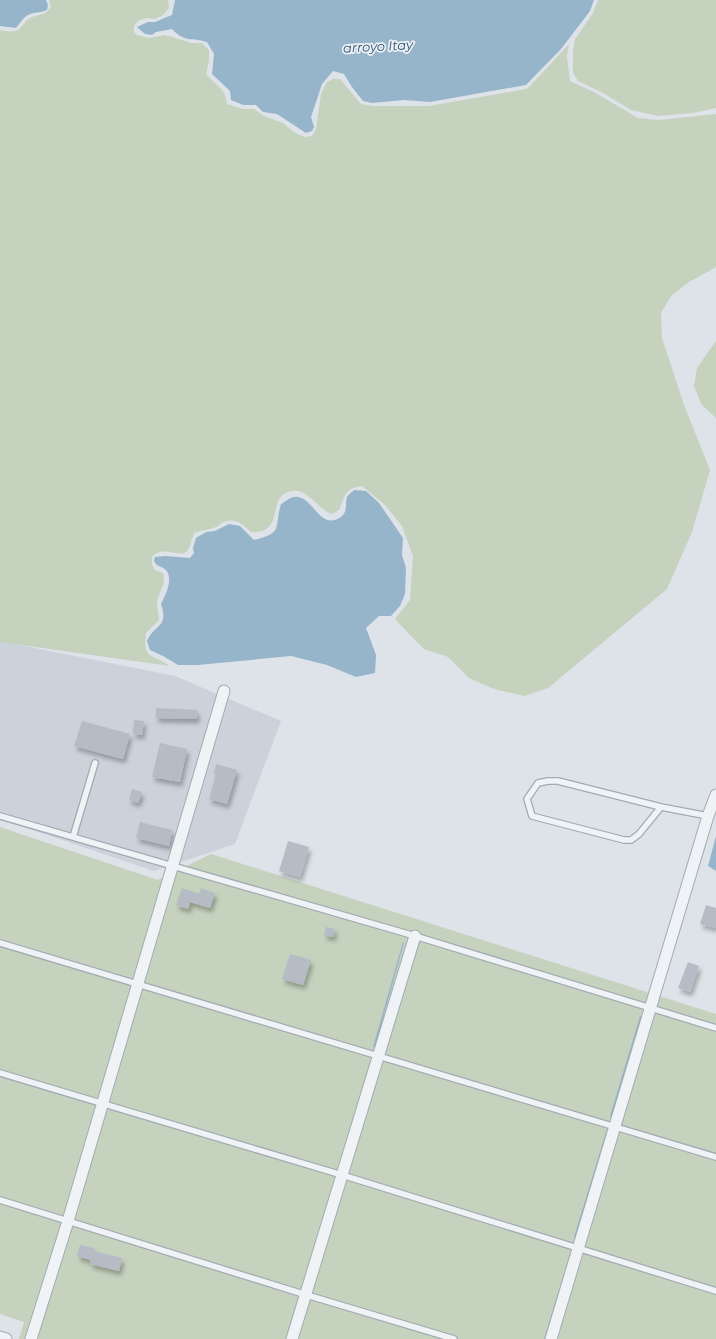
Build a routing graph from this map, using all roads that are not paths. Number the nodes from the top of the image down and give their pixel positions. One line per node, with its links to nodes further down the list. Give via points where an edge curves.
1 (224, 691): 8 (street)
2 (95, 763): 7 (lane)
3 (716, 795): 6 (street)
4 (661, 807): 4 (lane, via 548,781 538,783 527,799 532,816 624,840 631,840 639,834); 6 (lane)
5 (0, 816): 7 (lane)
6 (708, 816): 12 (street)
7 (73, 837): 8 (lane)
8 (172, 866): 9 (lane); 11 (street)
9 (416, 936): 12 (lane); 14 (street)
10 (0, 943): 11 (lane)
11 (138, 984): 14 (lane); 16 (street)
12 (651, 1008): 13 (lane); 17 (street)
13 (716, 1028)
14 (379, 1056): 17 (lane); 19 (street)
15 (0, 1073): 16 (lane)
16 (102, 1104): 19 (lane); 21 (street)
17 (615, 1127): 18 (lane); 22 (street)
18 (716, 1157)
19 (342, 1175): 22 (lane); 24 (street)
20 (0, 1200): 21 (lane)
21 (68, 1221): 24 (lane); 27 (street)
22 (578, 1248): 23 (lane); 30 (street)
23 (716, 1291)
24 (306, 1294): 28 (street); 29 (lane)
25 (0, 1337): 26 (street)
26 (6, 1339)
27 (32, 1339)
28 (292, 1339)
29 (454, 1339)
30 (551, 1339)

